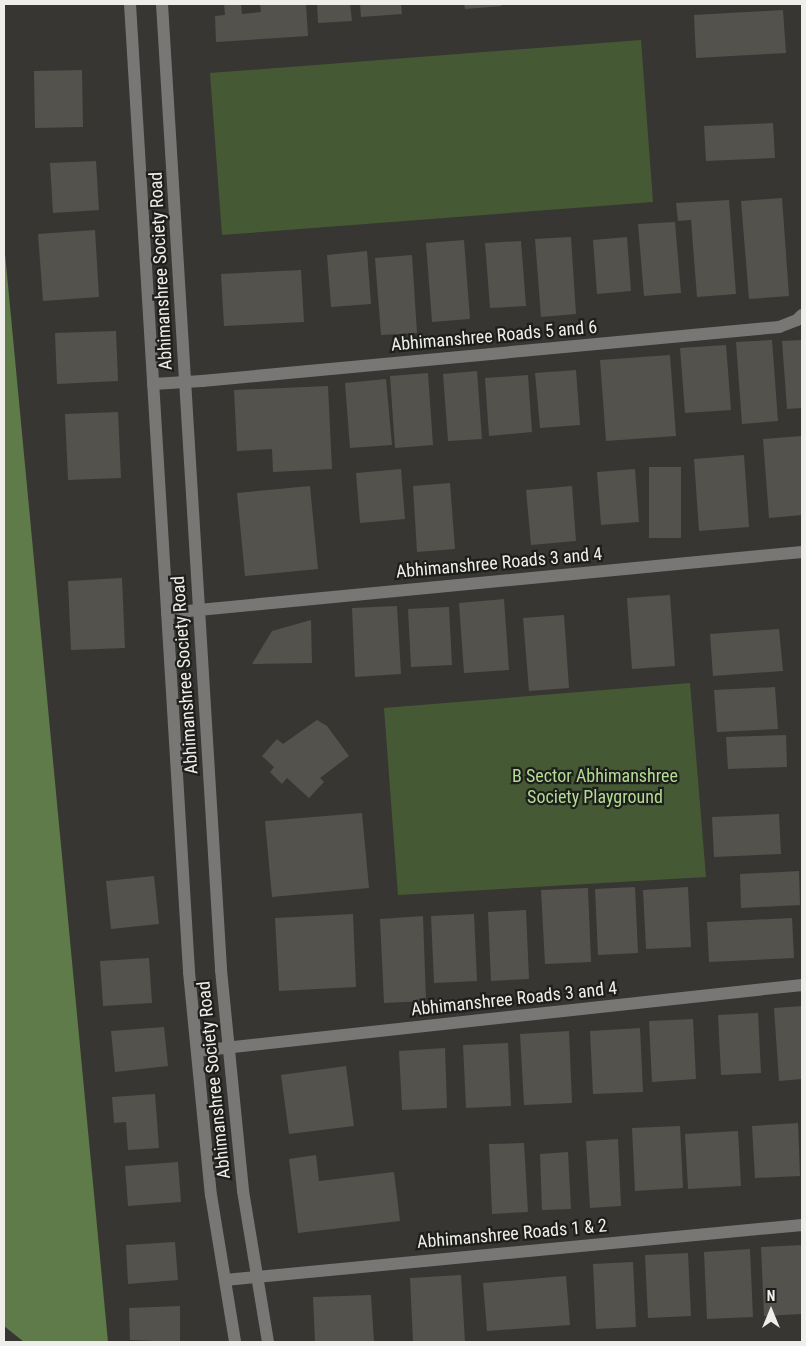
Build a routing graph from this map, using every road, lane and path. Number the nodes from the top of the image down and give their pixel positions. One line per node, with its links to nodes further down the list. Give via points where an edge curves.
1 (130, 4): 5 (street, Abhimanshree Society Road)
2 (162, 4): 4 (street, Abhimanshree Society Road)
3 (802, 315): 4 (street, Abhimanshree Roads 5 and 6, via 779,327)
4 (185, 382): 5 (street, Abhimanshree Roads 5 and 6); 7 (street, Abhimanshree Society Road)
5 (153, 384): 8 (street, Abhimanshree Society Road)
6 (802, 552): 7 (street, Abhimanshree Roads 3 and 4)
7 (199, 610): 8 (street, Abhimanshree Roads 3 and 4); 10 (street, Abhimanshree Society Road, via 221,970)
8 (167, 613): 11 (street, Abhimanshree Society Road, via 189,972)
9 (802, 985): 10 (street, Abhimanshree Roads 3 and 4)
10 (229, 1048): 11 (street, Abhimanshree Roads 3 and 4); 13 (street, Abhimanshree Society Road, via 243,1191)
11 (197, 1051): 14 (street, Abhimanshree Society Road, via 211,1195)
12 (802, 1225): 13 (street, Abhimanshree Roads 1 & 2)
13 (257, 1276): 14 (street, Abhimanshree Roads 1 & 2); 16 (street, Abhimanshree Society Road)
14 (225, 1280): 15 (street, Abhimanshree Society Road)
15 (235, 1342)
16 (268, 1342)

